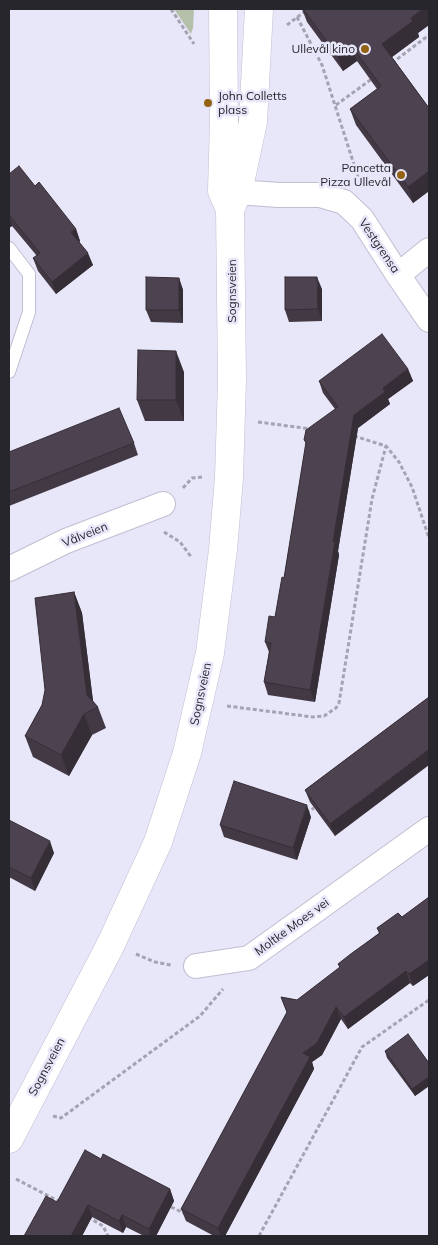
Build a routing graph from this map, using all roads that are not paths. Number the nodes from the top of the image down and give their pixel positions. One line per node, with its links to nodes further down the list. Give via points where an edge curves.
1 (223, 9): 3 (main road, Sognsveien, via 224,121)
2 (259, 9): 3 (main road, Sognsveien, via 254,122)
3 (230, 197): 6 (street, Vestgrensa, via 320,195 344,202 362,219); 13 (main road, Sognsveien, via 232,380 229,478 218,596 200,701 187,753 154,850 110,946)
4 (9, 248): 8 (lane, via 29,274 29,312)
5 (429, 250): 6 (street)
6 (398, 275): 7 (street, Vestgrensa)
7 (429, 320)
8 (9, 372)
9 (163, 504): 10 (street, Vålveien, via 66,541)
10 (9, 569)
11 (429, 828): 12 (street, Moltke Moes vei, via 249,958)
12 (196, 966)
13 (9, 1139)

